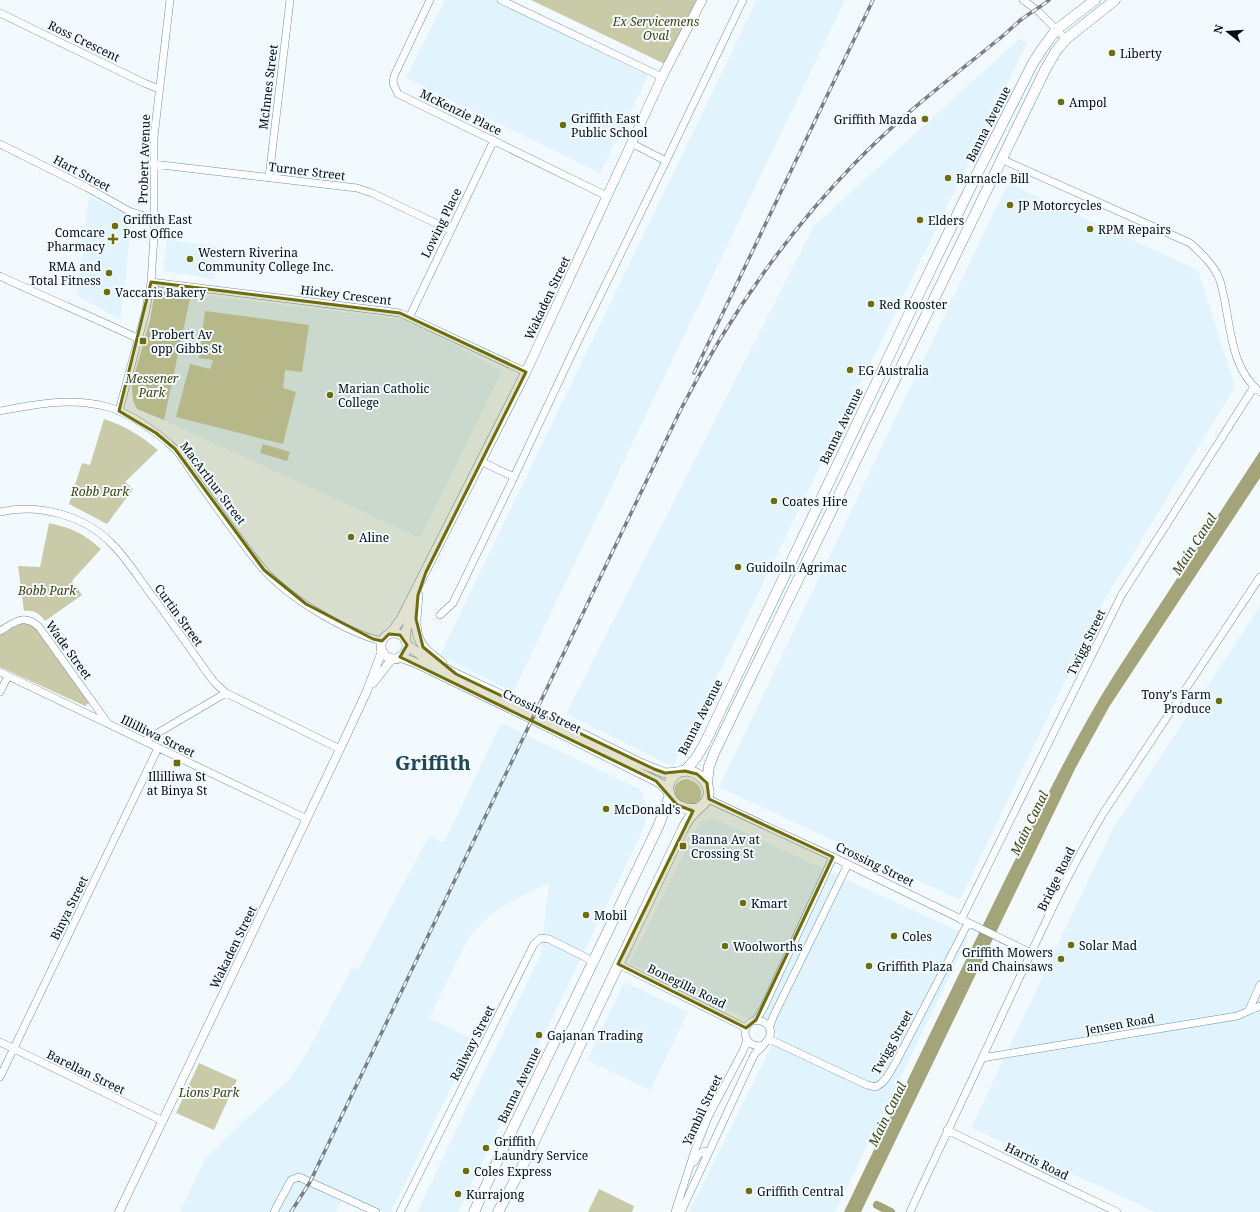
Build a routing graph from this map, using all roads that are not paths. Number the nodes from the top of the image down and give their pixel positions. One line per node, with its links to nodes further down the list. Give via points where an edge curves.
1 (170, 0): 14 (street, Probert Avenue)
2 (290, 0): 22 (street, McInnes Street)
3 (430, 0): 15 (street, McKenzie Place, via 394,76 394,88 398,94)
4 (501, 0): 13 (street)
5 (702, 0): 13 (main road, Wakaden Street)
6 (742, 0): 20 (street)
7 (1023, 0): 11 (street, via 1037,10)
8 (1095, 0): 11 (main road, Banna Avenue)
9 (1115, 0): 12 (main road)
10 (0, 13): 14 (street, Ross Crescent)
11 (1056, 30): 12 (street); 18 (main road, Banna Avenue, via 1033,63)
12 (1066, 39): 19 (main road, via 1051,58)
13 (662, 77): 17 (main road, Wakaden Street)
14 (159, 89): 21 (street, Probert Avenue)
15 (494, 140): 23 (street, McKenzie Place); 25 (street, Lowing Place)
16 (0, 144): 24 (street, Hart Street, via 86,186 129,211)
17 (632, 144): 20 (street); 23 (main road, Wakaden Street)
18 (988, 154): 19 (main road); 57 (main road, Banna Avenue, via 705,743 696,758)
19 (1000, 159): 31 (street, via 1190,243 1218,277 1236,357); 58 (main road, via 715,751 709,766)
20 (666, 161): 35 (street)
21 (153, 164): 22 (street, Turner Street); 24 (street, Probert Avenue)
22 (269, 177): 25 (street, Turner Street, via 357,188)
23 (608, 196): 30 (main road, Wakaden Street)
24 (154, 219): 27 (street, Probert Avenue)
25 (450, 230): 28 (street, Lowing Place)
26 (0, 276): 29 (street)
27 (151, 282): 28 (street, Hickey Crescent); 29 (street, Probert Avenue)
28 (410, 316): 30 (street, Hickey Crescent)
29 (139, 339): 33 (street, Probert Avenue)
30 (526, 372): 34 (main road, Wakaden Street)
31 (1257, 390): 65 (street, Twigg Street, via 1121,596)
32 (0, 411): 33 (street, MacArthur Street, via 74,402)
33 (119, 411): 43 (street, MacArthur Street, via 156,433 175,449 264,570 284,588 336,622)
34 (480, 461): 35 (street); 37 (main road, Wakaden Street)
35 (514, 477): 40 (street, via 453,603)
36 (0, 512): 52 (street, Curtin Street, via 25,509 60,514 79,521 110,542 126,560 208,674)
37 (426, 572): 39 (main road, Wakaden Street); 42 (main road, Wakaden Street, via 401,619)
38 (1260, 577): 66 (street, Bridge Road, via 1104,812 1074,865)
39 (418, 595): 44 (main road, Wakaden Street, via 409,619); 48 (main road, Crossing Street, via 418,637 423,647)
40 (440, 615)
41 (0, 631): 53 (street, Wade Street, via 23,619 33,621)
42 (389, 634): 43 (main road); 44 (main road, via 397,633 404,637)
43 (382, 641): 45 (main road)
44 (406, 643): 46 (main road, via 405,652); 48 (main road, Crossing Street, via 425,658)
45 (382, 651): 46 (main road, via 385,656); 50 (street, Wakaden Street)
46 (396, 658): 50 (street, Wakaden Street); 59 (main road, Crossing Street, via 414,662 656,781)
47 (0, 672): 49 (street, Illilliwa Street)
48 (456, 674): 57 (main road, Crossing Street, via 654,769 665,773)
49 (8, 676): 51 (street); 53 (street, Illilliwa Street)
50 (367, 691): 56 (street, Wakaden Street)
51 (0, 692)
52 (226, 693): 54 (street); 56 (street, Curtin Street)
53 (107, 723): 54 (street, Illilliwa Street)
54 (144, 741): 55 (street, Illilliwa Street)
55 (158, 748): 62 (street, Illilliwa Street); 78 (street, Binya Street)
56 (340, 749): 62 (street, Wakaden Street)
57 (682, 772): 58 (main road, via 697,774); 59 (main road, via 671,780)
58 (707, 782): 60 (main road)
59 (669, 794): 61 (main road, via 673,801 683,808); 67 (main road, Banna Avenue, via 658,827)
60 (708, 799): 61 (main road); 63 (street, Crossing Street)
61 (699, 808): 68 (main road, via 689,818 682,831)
62 (307, 819): 81 (street, Wakaden Street)
63 (833, 857): 64 (street, Crossing Street); 72 (street)
64 (848, 864): 65 (street, Crossing Street); 74 (street)
65 (964, 921): 66 (street, Crossing Street); 77 (street, Twigg Street, via 896,1062 881,1084 876,1087 867,1085)
66 (1031, 953): 79 (street, Bridge Road)
67 (593, 961): 88 (street, Railway Street, via 549,939 541,938 534,944); 89 (main road, Banna Avenue)
68 (618, 964): 73 (street, Bonegilla Road); 90 (main road)
69 (1260, 985): 71 (street)
70 (1260, 1006): 71 (street, Jensen Road)
71 (1249, 1010): 79 (street, Jensen Road, via 1237,1016)
72 (756, 1020): 73 (street); 74 (street, via 764,1022)
73 (746, 1028): 75 (street)
74 (769, 1028): 77 (street)
75 (747, 1040): 77 (street, via 756,1046); 84 (street, Yambil Street, via 709,1115)
76 (0, 1042): 78 (street, Barellan Street)
77 (766, 1042): 83 (street, Yambil Street, via 754,1055)
78 (13, 1049): 80 (street, Binya Street); 81 (street, Barellan Street)
79 (982, 1058): 82 (street, Bridge Road)
80 (0, 1077)
81 (163, 1121): 85 (street, Wakaden Street)
82 (947, 1130): 93 (street, Bridge Road); 94 (street, Harris Road)
83 (708, 1153): 84 (street, Yambil Street, via 699,1154); 92 (street, Yambil Street)
84 (681, 1192): 91 (street, Yambil Street)
85 (119, 1212)
86 (274, 1212): 87 (street, via 290,1180 299,1176)
87 (376, 1212)
88 (400, 1212)
89 (474, 1212)
90 (498, 1212)
91 (675, 1212)
92 (681, 1212)
93 (910, 1212)
94 (1117, 1212)

